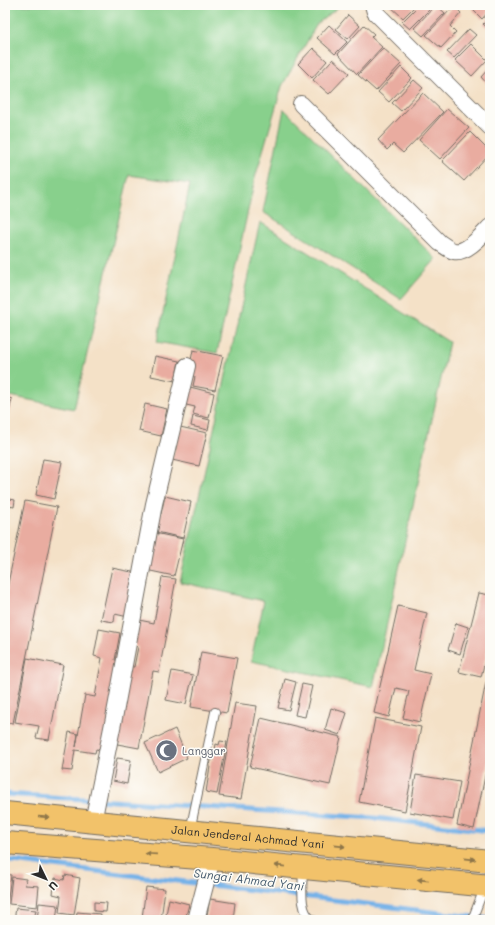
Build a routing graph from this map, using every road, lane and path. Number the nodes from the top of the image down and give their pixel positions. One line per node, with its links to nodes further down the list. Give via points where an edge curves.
1 (373, 5): 3 (street, via 376,12)
2 (301, 104): 4 (street, via 440,242 454,251 462,250)
3 (490, 127)
4 (490, 227)
5 (187, 366): 8 (street, via 154,504)
6 (215, 712): 9 (lane)
7 (5, 813): 8 (highway, Jalan Jenderal Achmad Yani, one-way to 8)
8 (93, 822): 9 (highway, Jalan Jenderal Achmad Yani)
9 (190, 831): 12 (highway, Jalan Jenderal Achmad Yani, one-way to 12)
10 (5, 843): 11 (highway, one-way to 10)
11 (212, 859): 13 (highway, one-way to 11); 15 (street)
12 (490, 861)
13 (303, 868): 14 (highway, one-way to 13); 16 (lane, via 303,909)
14 (487, 886): 17 (lane)
15 (196, 920)
16 (313, 920)
17 (472, 920)

